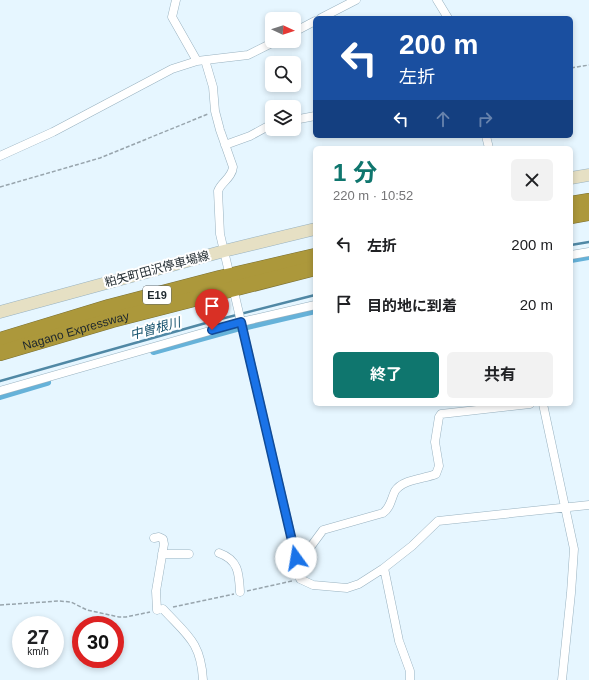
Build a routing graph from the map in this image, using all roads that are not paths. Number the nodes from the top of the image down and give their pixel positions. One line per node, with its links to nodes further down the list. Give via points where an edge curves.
1 (176, 0): 9 (street, via 172,17)
2 (356, 0): 4 (street)
3 (437, 0): 5 (street)
4 (325, 16)
5 (447, 16)
6 (313, 22): 7 (street)
7 (301, 28)
8 (265, 47): 9 (street, via 248,56)
9 (201, 61): 13 (street, via 213,87 215,111); 14 (street, via 172,69 53,132)
10 (313, 116): 11 (street)
11 (301, 119)
12 (265, 128): 13 (street)
13 (225, 145): 22 (street, via 233,167 230,176 218,191 220,234)
14 (0, 156)
15 (589, 175): 16 (main road)
16 (573, 178)
17 (589, 201): 18 (highway)
18 (573, 204)
19 (589, 213): 20 (highway)
20 (573, 216)
21 (313, 229): 22 (main road, 粕矢町田沢停車場線)
22 (224, 251): 26 (street); 30 (main road, 粕矢町田沢停車場線)
23 (589, 252): 24 (street)
24 (573, 255)
25 (313, 256): 32 (highway, Nagano Expressway / E19, via 109,307)
26 (228, 268)
27 (313, 269): 33 (highway, Nagano Expressway / E19, via 119,318)
28 (235, 296): 31 (street)
29 (313, 305): 31 (street)
30 (0, 312)
31 (241, 322): 34 (street); 43 (street)
32 (0, 340)
33 (0, 353)
34 (0, 391)
35 (512, 406): 43 (street, via 441,414 435,442 439,466 436,474 403,484 383,513 323,530 309,549 305,560)
36 (543, 406): 38 (street)
37 (589, 505): 38 (street)
38 (566, 507): 44 (street, via 438,521); 48 (street, via 574,549)
39 (154, 538): 41 (street, via 162,539)
40 (218, 553): 45 (street, via 232,559 239,577)
41 (162, 554): 42 (street); 46 (street, via 156,591 160,610 187,633 197,648)
42 (189, 554)
43 (298, 566): 44 (street, via 300,579 307,583 347,588 359,584)
44 (384, 568): 47 (street, via 399,641 410,671)
45 (240, 592)
46 (203, 680)
47 (410, 680)
48 (562, 680)

